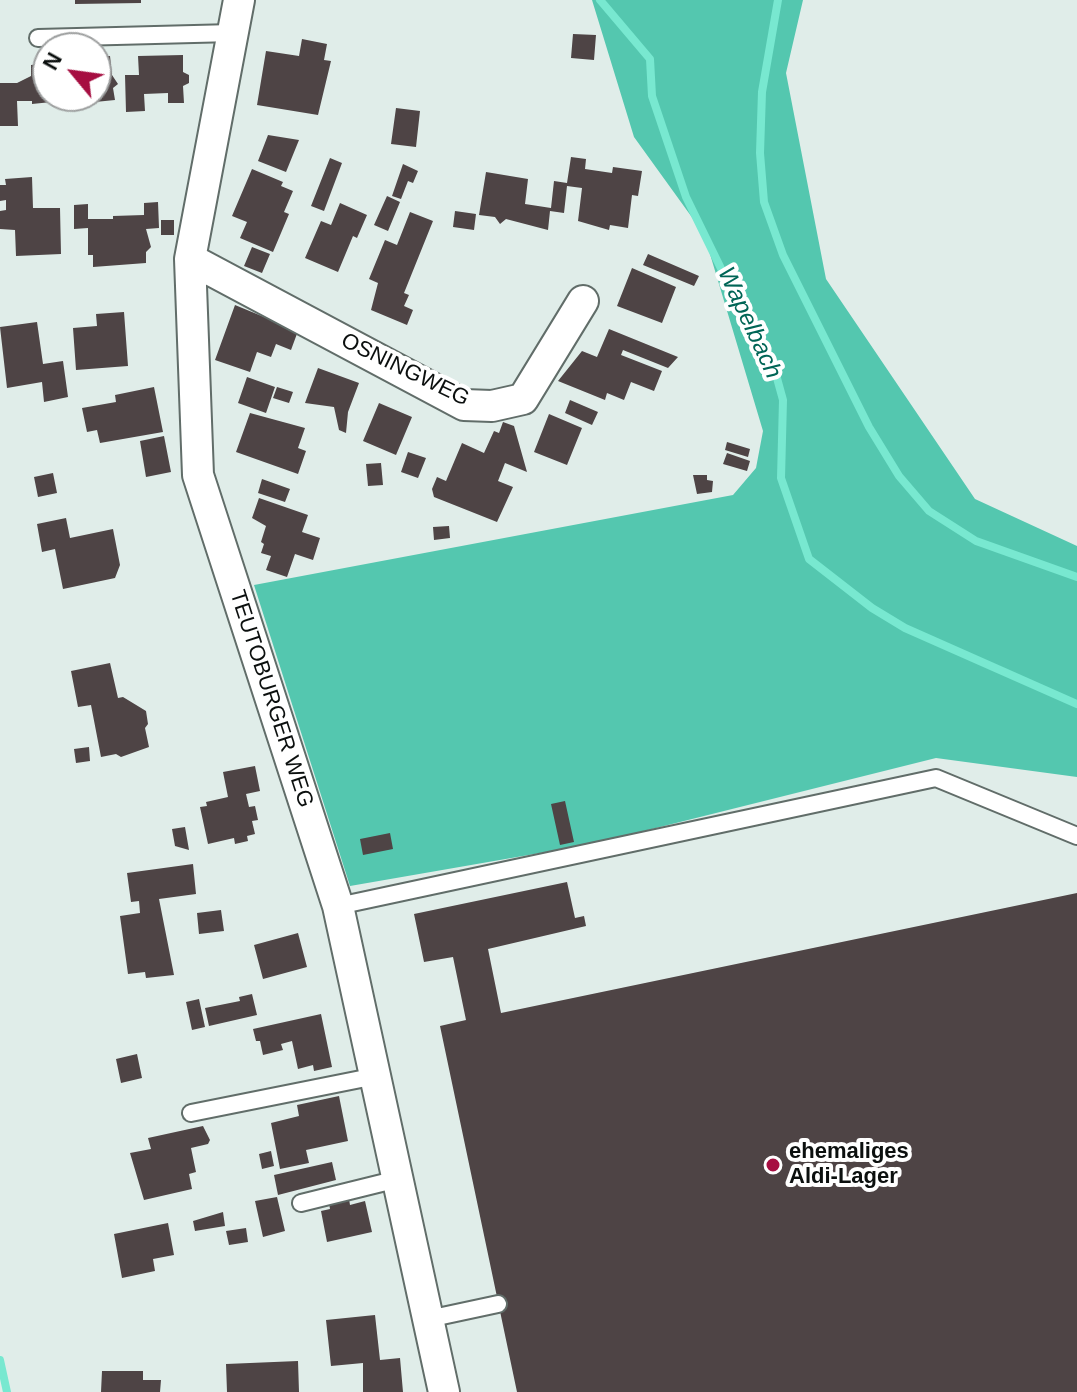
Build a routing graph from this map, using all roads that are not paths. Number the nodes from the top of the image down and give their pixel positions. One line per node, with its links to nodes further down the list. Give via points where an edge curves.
1 (239, 0): 2 (street, TEUTOBURGER WEG)
2 (233, 33): 3 (lane); 4 (street, TEUTOBURGER WEG)
3 (112, 36)
4 (190, 259): 5 (street, OSNINGWEG, via 464,405 523,399); 7 (street, TEUTOBURGER WEG, via 198,475)
5 (583, 301)
6 (1077, 836): 7 (lane, via 936,778)
7 (338, 906): 8 (street, TEUTOBURGER WEG)
8 (376, 1076): 9 (lane); 10 (street, TEUTOBURGER WEG)
9 (191, 1113)
10 (398, 1179): 11 (lane); 13 (street, TEUTOBURGER WEG)
11 (301, 1203)
12 (498, 1304): 13 (lane)
13 (428, 1319): 14 (street, TEUTOBURGER WEG)
14 (444, 1392)

